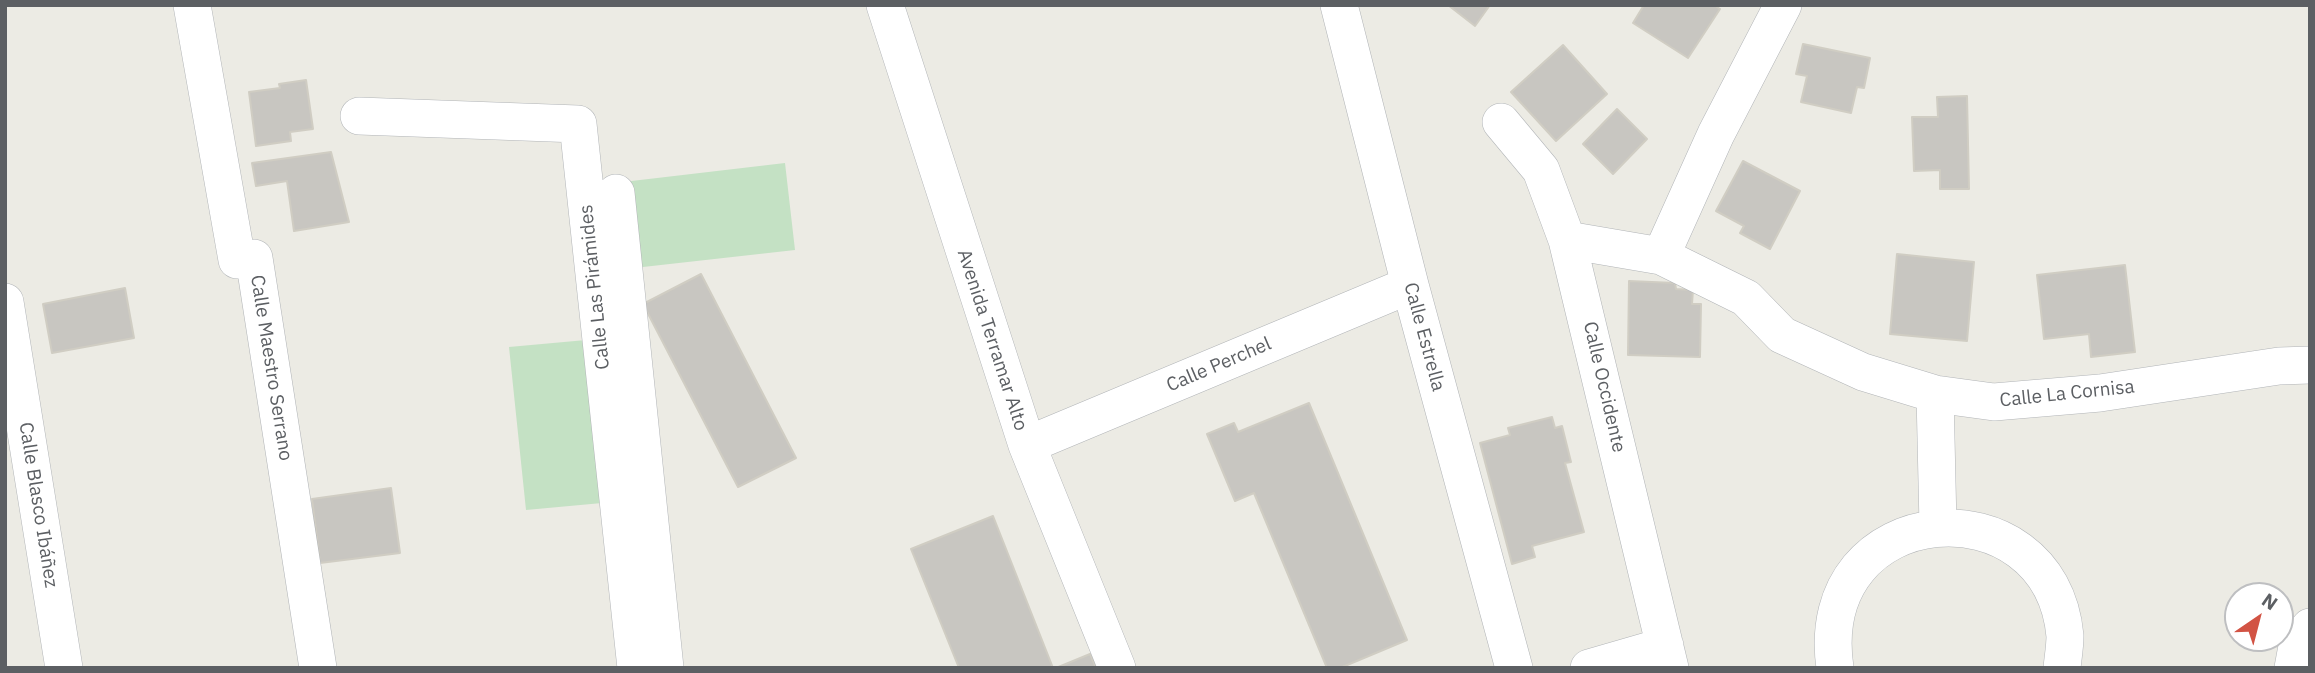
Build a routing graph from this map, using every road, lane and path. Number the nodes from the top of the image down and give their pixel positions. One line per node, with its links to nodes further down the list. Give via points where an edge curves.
1 (192, 5): 19 (street, Calle Maestro Serrano, via 237,260 254,258)
2 (885, 5): 14 (street, Avenida Terramar Alto)
3 (1339, 5): 10 (street, Calle Estrella)
4 (1783, 5): 9 (street, via 1716,134)
5 (359, 116): 20 (street, Calle Las Pirámides, via 578,124)
6 (1501, 122): 8 (street, Calle Occidente, via 1541,170)
7 (616, 193): 21 (street)
8 (1567, 240): 9 (street, Calle La Cornisa); 17 (street, Calle Occidente)
9 (1661, 256): 13 (street, Calle La Cornisa, via 1746,298 1782,335 1863,372)
10 (1410, 285): 14 (street, Calle Perchel); 23 (street, Calle Estrella)
11 (5, 302): 18 (street, Calle Blasco Ibáñez)
12 (2310, 365): 13 (street, Calle La Cornisa, via 1994,402)
13 (1935, 394): 15 (street)
14 (1027, 445): 22 (street, Avenida Terramar Alto)
15 (1938, 526): 25 (street, via 1900,536 1868,558 1844,589 1833,627); 26 (street, via 1976,529 2010,544 2038,568 2057,601 2065,637)
16 (2310, 627): 27 (street, via 2298,642)
17 (1668, 657): 24 (street)
18 (64, 668)
19 (318, 668)
20 (636, 668)
21 (665, 668)
22 (1117, 668)
23 (1514, 668)
24 (1589, 668)
25 (1835, 668)
26 (2062, 668)
27 (2293, 668)

